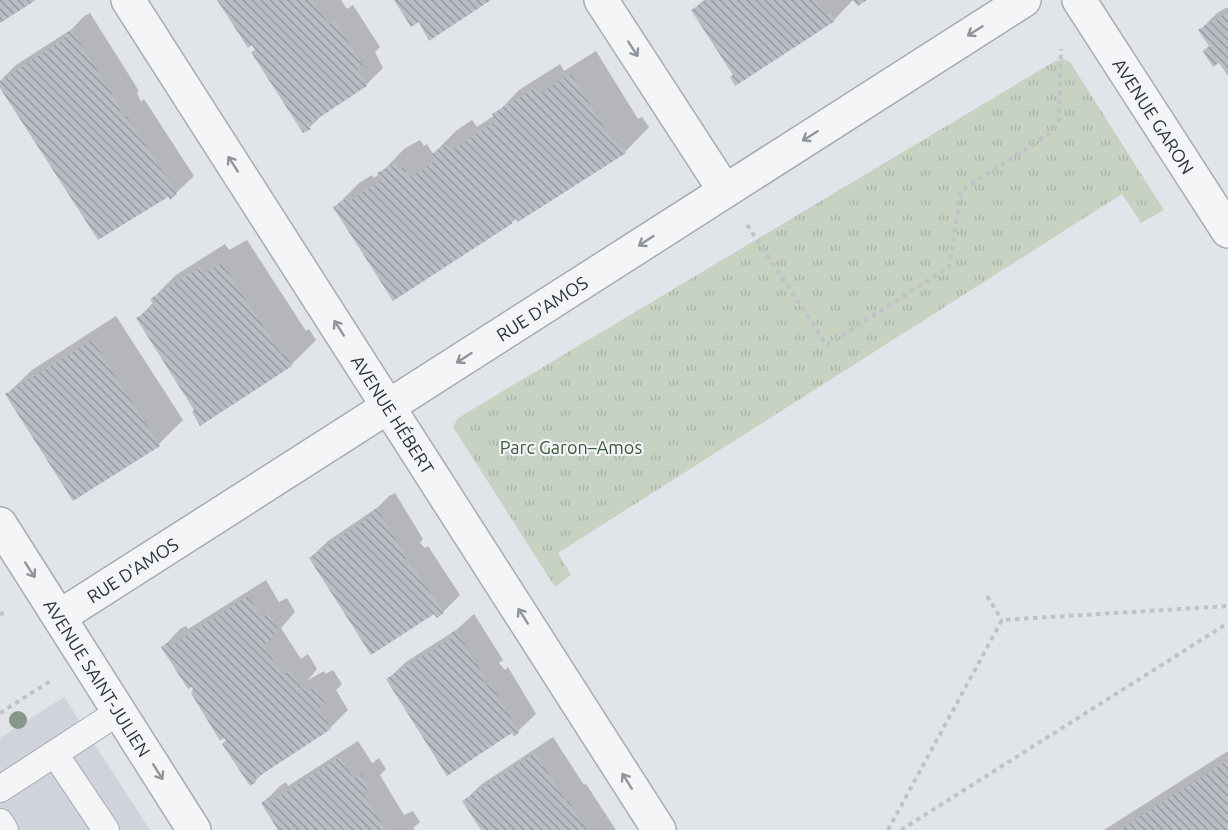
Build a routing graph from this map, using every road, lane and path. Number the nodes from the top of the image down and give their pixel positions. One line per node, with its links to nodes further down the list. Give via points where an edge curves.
1 (128, 0): 8 (street, AVENUE HÉBERT, one-way to 1)
2 (601, 0): 6 (street, one-way to 6)
3 (1024, 0): 6 (street, RUE D'AMOS, one-way to 6)
4 (1079, 0): 7 (street, AVENUE GARON)
5 (1061, 40): 6 (path, via 1059,121 1050,134 960,191 949,267 827,345)
6 (725, 190): 8 (street, RUE D'AMOS, one-way to 8)
7 (1228, 231)
8 (389, 406): 12 (street, RUE D'AMOS); 24 (street, AVENUE HÉBERT, one-way to 8)
9 (0, 524): 12 (street, AVENUE SAINT-JULIEN, one-way to 12)
10 (987, 596): 13 (path)
11 (1228, 606): 13 (path)
12 (59, 616): 16 (street, AVENUE SAINT-JULIEN)
13 (1002, 620): 25 (path)
14 (1228, 623): 26 (path)
15 (55, 678): 17 (path)
16 (120, 711): 18 (lane); 23 (street, AVENUE SAINT-JULIEN, one-way to 23)
17 (0, 713)
18 (55, 754): 19 (lane); 22 (lane)
19 (0, 789)
20 (0, 822): 21 (lane)
21 (5, 830)
22 (106, 830)
23 (194, 830)
24 (659, 830)
25 (888, 830)
26 (901, 830)

